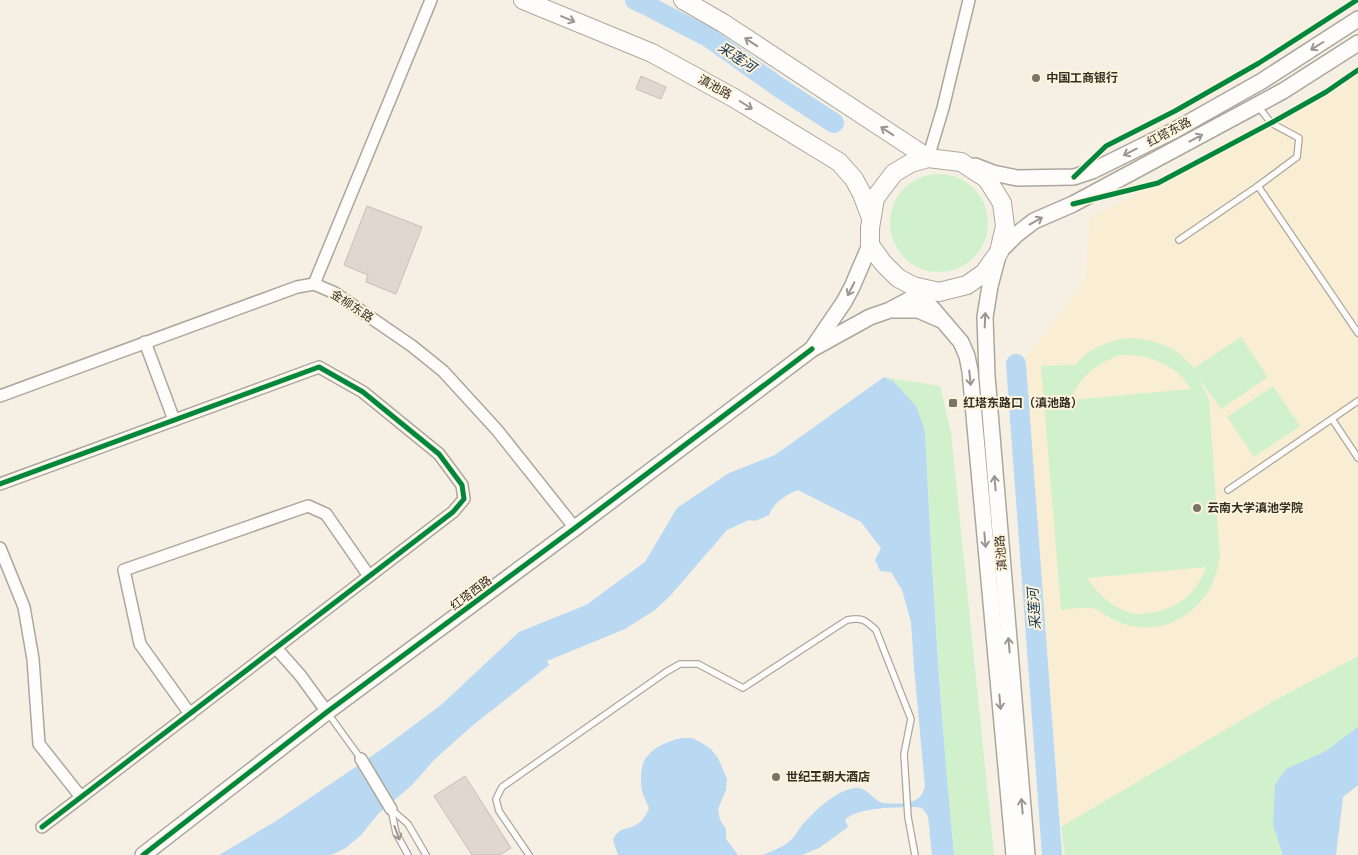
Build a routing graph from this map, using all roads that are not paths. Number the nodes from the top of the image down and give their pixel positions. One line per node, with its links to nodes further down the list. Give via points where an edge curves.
1 (431, 0): 15 (street)
2 (523, 0): 11 (main road, 滇池路, one-way to 11, via 652,53 839,162 854,179)
3 (682, 0): 8 (main road, one-way to 3)
4 (969, 0): 8 (street)
5 (1358, 19): 9 (main road, 红塔东路, one-way to 9, via 1262,81 1175,130 1092,171 1074,176 1017,178)
6 (1358, 43): 7 (main road, 红塔东路)
7 (1257, 105): 10 (lane, via 1271,124 1299,138 1297,157); 14 (main road, 红塔东路, one-way to 7, via 1034,221 1073,204)
8 (928, 158): 9 (main road); 11 (main road, via 894,173 875,198)
9 (961, 162): 14 (main road, via 987,178 1002,204 1005,226)
10 (1258, 186): 12 (lane); 19 (lane)
11 (872, 218): 13 (main road)
12 (1179, 240)
13 (870, 244): 16 (main road, via 898,278); 21 (main road, one-way to 21, via 844,302)
14 (999, 252): 16 (main road, via 984,274 967,285 938,292); 45 (main road, 滇池路, one-way to 14, via 987,376 985,317)
15 (314, 284): 20 (street, via 297,287); 29 (street, 金柳东路, via 335,293 443,371 497,430)
16 (921, 290): 17 (main road); 18 (main road, 滇池路)
17 (890, 310): 18 (main road, via 918,310); 21 (main road, via 870,317)
18 (942, 320): 44 (main road, 滇池路, one-way to 44, via 961,342 970,371)
19 (1358, 333)
20 (145, 342): 22 (street); 25 (street)
21 (812, 349): 29 (main road, 红塔西路)
22 (0, 395)
23 (1358, 401): 24 (lane)
24 (1332, 419): 26 (lane); 28 (lane)
25 (174, 420): 27 (street); 31 (street, via 319,367 363,392 439,454 462,485 464,499 453,512)
26 (1358, 458)
27 (0, 484)
28 (1228, 490)
29 (575, 528): 33 (main road, 红塔西路)
30 (0, 548): 36 (street, via 24,607 33,659 39,744)
31 (369, 576): 32 (street); 34 (street, via 326,514 308,506 124,570 140,644)
32 (276, 648): 33 (street); 34 (street)
33 (327, 712): 35 (lane); 39 (main road, 红塔西路)
34 (190, 714): 36 (street)
35 (360, 759): 37 (street)
36 (81, 797): 38 (street)
37 (391, 809): 40 (lane, one-way to 40, via 396,832); 41 (lane, via 408,824)
38 (42, 827)
39 (143, 855)
40 (408, 855)
41 (426, 855)
42 (529, 855): 43 (lane, via 499,811 496,799 502,787 680,664 698,664 743,688 847,620 858,618 876,630 912,719 904,754)
43 (915, 855)
44 (1014, 855)
45 (1027, 855)

